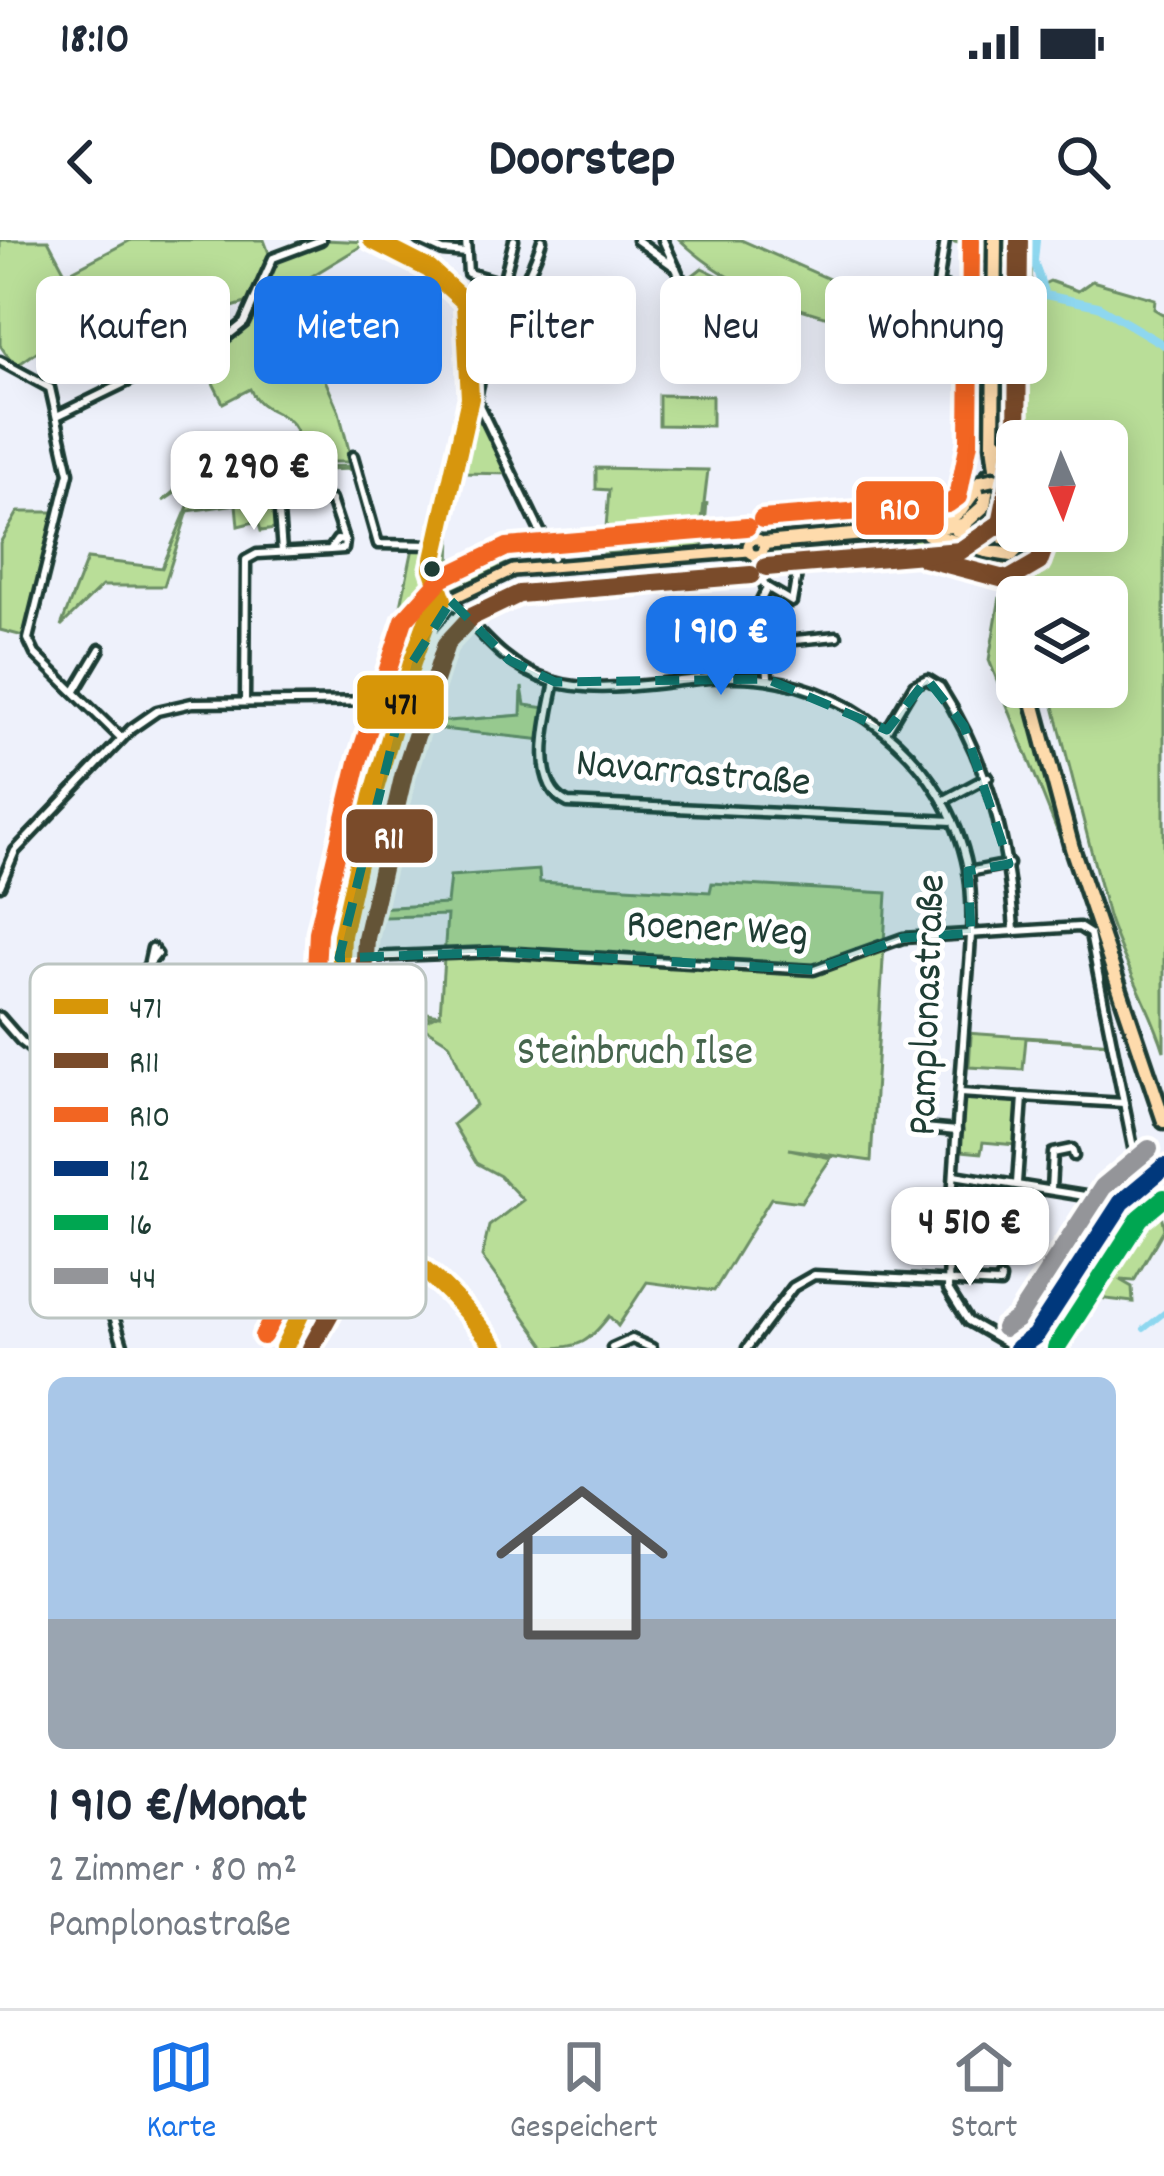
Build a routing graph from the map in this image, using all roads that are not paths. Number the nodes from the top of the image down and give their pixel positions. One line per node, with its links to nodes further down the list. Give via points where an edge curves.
1 (321, 240): 22 (street, via 273,259 244,323 219,343)
2 (372, 240): 18 (main road, via 429,268)
3 (419, 240): 11 (street)
4 (466, 240): 11 (street)
5 (514, 240): 14 (street)
6 (542, 240): 15 (street)
7 (637, 240): 12 (street)
8 (664, 240): 12 (street)
9 (945, 240): 17 (street)
10 (998, 240): 23 (highway)
11 (466, 253): 13 (street, via 468,274)
12 (676, 268): 16 (street)
13 (476, 276)
14 (504, 276)
15 (531, 276)
16 (680, 276)
17 (939, 276)
18 (466, 309)
19 (0, 362): 22 (street, via 45,381)
20 (473, 384): 27 (main road)
21 (476, 384): 32 (street, via 476,399)
22 (59, 415): 48 (street, via 70,473 28,639 34,655)
23 (995, 442): 26 (highway, via 986,500 975,517); 34 (highway); 35 (highway)
24 (352, 456): 27 (street, via 378,544)
25 (996, 480): 26 (highway, bridge, via 981,482 951,520)
26 (918, 532): 29 (highway); 30 (highway, bridge); 33 (highway, via 986,537)
27 (439, 545): 36 (main road)
28 (909, 547): 38 (street, via 800,557 794,602)
29 (757, 551): 37 (main road, via 513,570); 38 (street)
30 (1013, 552)
31 (282, 553): 31 (street, via 345,548 331,500 290,500 279,513); 50 (street, via 251,556 242,568)
32 (553, 558)
33 (999, 576)
34 (1011, 576)
35 (1015, 576)
36 (434, 578): 39 (main road); 41 (main road, via 443,600)
37 (474, 585): 39 (main road); 40 (main road)
38 (767, 587): 43 (street)
39 (443, 590): 40 (main road)
40 (451, 601): 41 (main road); 47 (street, Pamplonastraße, via 509,661)
41 (425, 632): 45 (main road)
42 (837, 636): 43 (street)
43 (764, 643): 46 (street)
44 (100, 649): 48 (street)
45 (409, 676): 49 (main road); 51 (main road)
46 (768, 676)
47 (555, 682): 54 (street, Pamplonastraße, via 767,679 828,696); 58 (street, Navarrastraße, via 545,775 568,803)
48 (75, 691): 55 (street)
49 (404, 700): 51 (street); 53 (main road)
50 (245, 702): 51 (street); 55 (street, via 172,706)
51 (377, 702): 53 (main road, via 390,704)
52 (1036, 708): 71 (highway, via 1072,848)
53 (399, 720): 64 (main road, via 373,796)
54 (886, 732): 56 (street, via 915,683 933,680); 57 (street, Pamplonastraße)
55 (121, 738): 61 (street, via 15,851)
56 (988, 777): 57 (street); 59 (street)
57 (943, 801): 58 (street, Pamplonastraße)
58 (951, 819): 60 (street, Pamplonastraße)
59 (1009, 864): 60 (street); 62 (street)
60 (968, 872): 63 (street, Pamplonastraße)
61 (0, 886)
62 (1015, 930): 63 (street, Roener Weg); 70 (street, Roener Weg, via 1086,929)
63 (971, 933): 64 (street, Roener Weg, via 903,938 814,970 500,952); 68 (street, Pamplonastraße)
64 (339, 958): 65 (main road)
65 (339, 964)
66 (0, 1017): 67 (street)
67 (30, 1045)
68 (960, 1093): 69 (street); 73 (street, Pamplonastraße)
69 (1023, 1101): 70 (street); 78 (street)
70 (1125, 1103): 77 (street)
71 (1163, 1113)
72 (924, 1128): 73 (street)
73 (957, 1131): 76 (street, Pamplonastraße)
74 (1075, 1156): 79 (street, via 1072,1149 1053,1154)
75 (1164, 1167): 77 (street)
76 (954, 1174): 78 (street); 82 (street, Pamplonastraße)
77 (1140, 1182): 80 (street)
78 (1017, 1184): 79 (street)
79 (1051, 1189): 80 (street)
80 (1122, 1202): 86 (street)
81 (426, 1270): 89 (main road)
82 (948, 1280): 83 (street); 86 (street, via 957,1312); 92 (street, via 809,1277)
83 (1003, 1283)
84 (115, 1318): 87 (street)
85 (302, 1318): 88 (main road)
86 (1021, 1346)
87 (124, 1348)
88 (284, 1348)
89 (496, 1348)
90 (612, 1348): 91 (street, via 632,1339)
91 (652, 1348)
92 (747, 1348)

